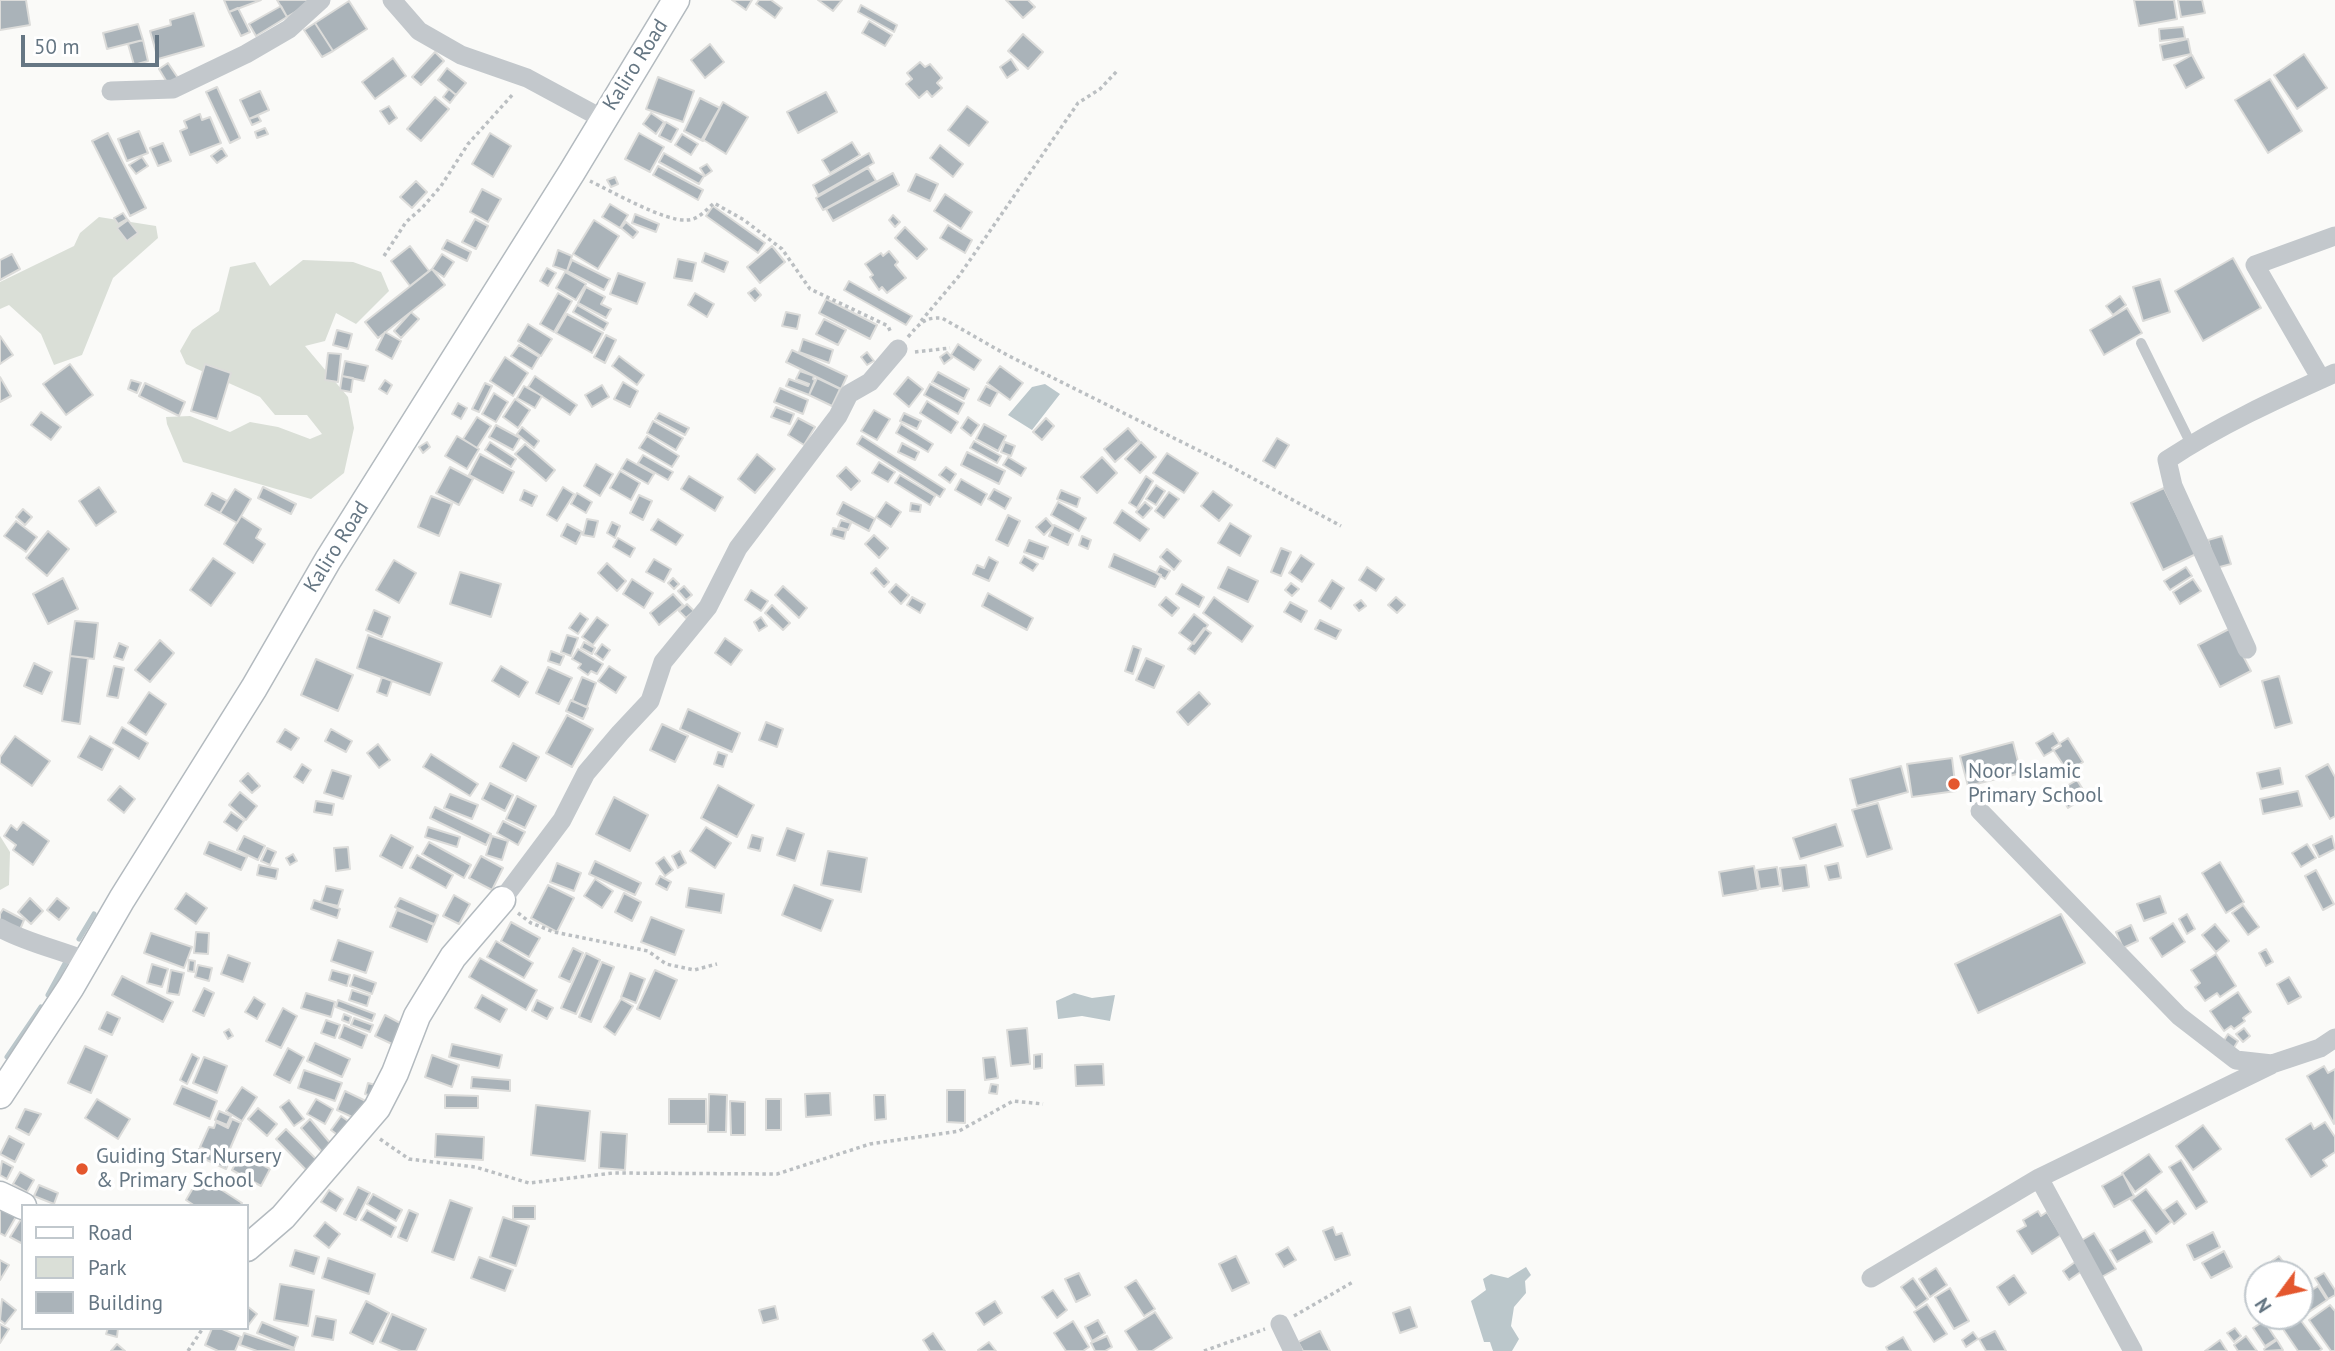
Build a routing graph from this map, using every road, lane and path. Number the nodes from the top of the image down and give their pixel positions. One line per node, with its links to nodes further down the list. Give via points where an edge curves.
1 (321, 0): 6 (street, via 289,29 173,89)
2 (392, 0): 5 (street, via 419,31 461,55)
3 (676, 0): 7 (main road, Kaliro Road)
4 (1118, 71): 11 (path, via 1078,103)
5 (527, 78): 7 (street); 10 (path, via 468,144 441,186 406,222)
6 (111, 91)
7 (603, 119): 8 (main road, Kaliro Road)
8 (572, 172): 14 (path, via 656,213 686,220 701,215 714,203 782,249 810,289 888,326); 22 (main road, Kaliro Road, via 328,560)
9 (2335, 236): 15 (street, via 2255,265)
10 (384, 256)
11 (918, 326): 14 (path); 17 (path, via 930,317 942,317)
12 (2141, 343): 16 (lane)
13 (950, 348): 14 (path, via 917,353)
14 (898, 349): 20 (street, via 870,382 849,394 838,416 738,548 708,607 663,662 650,701 586,773 562,820)
15 (2328, 376): 16 (street)
16 (2191, 444): 18 (street, via 2167,460 2173,486)
17 (1340, 526)
18 (2247, 649)
19 (1980, 811): 25 (street, via 2179,1016 2236,1060)
20 (502, 900): 23 (path, via 531,923 554,932 648,951 666,964 694,970); 28 (main road, via 453,957 417,1016 377,1108)
21 (0, 928): 22 (street)
22 (87, 961): 26 (main road, Kaliro Road)
23 (717, 964)
24 (2335, 1038): 25 (street, via 2320,1048)
25 (2272, 1064): 29 (street)
26 (0, 1095)
27 (1043, 1104): 28 (path, via 1013,1101 959,1131 870,1144 777,1174 613,1172 529,1183 475,1167 409,1158)
28 (361, 1126): 32 (main road, via 283,1217)
29 (2039, 1178): 33 (street); 38 (street)
30 (0, 1195): 31 (main road)
31 (21, 1205)
32 (248, 1247)
33 (1871, 1278)
34 (1280, 1324): 37 (street)
35 (202, 1330): 36 (path)
36 (188, 1351)
37 (1293, 1351)
38 (2133, 1351)

